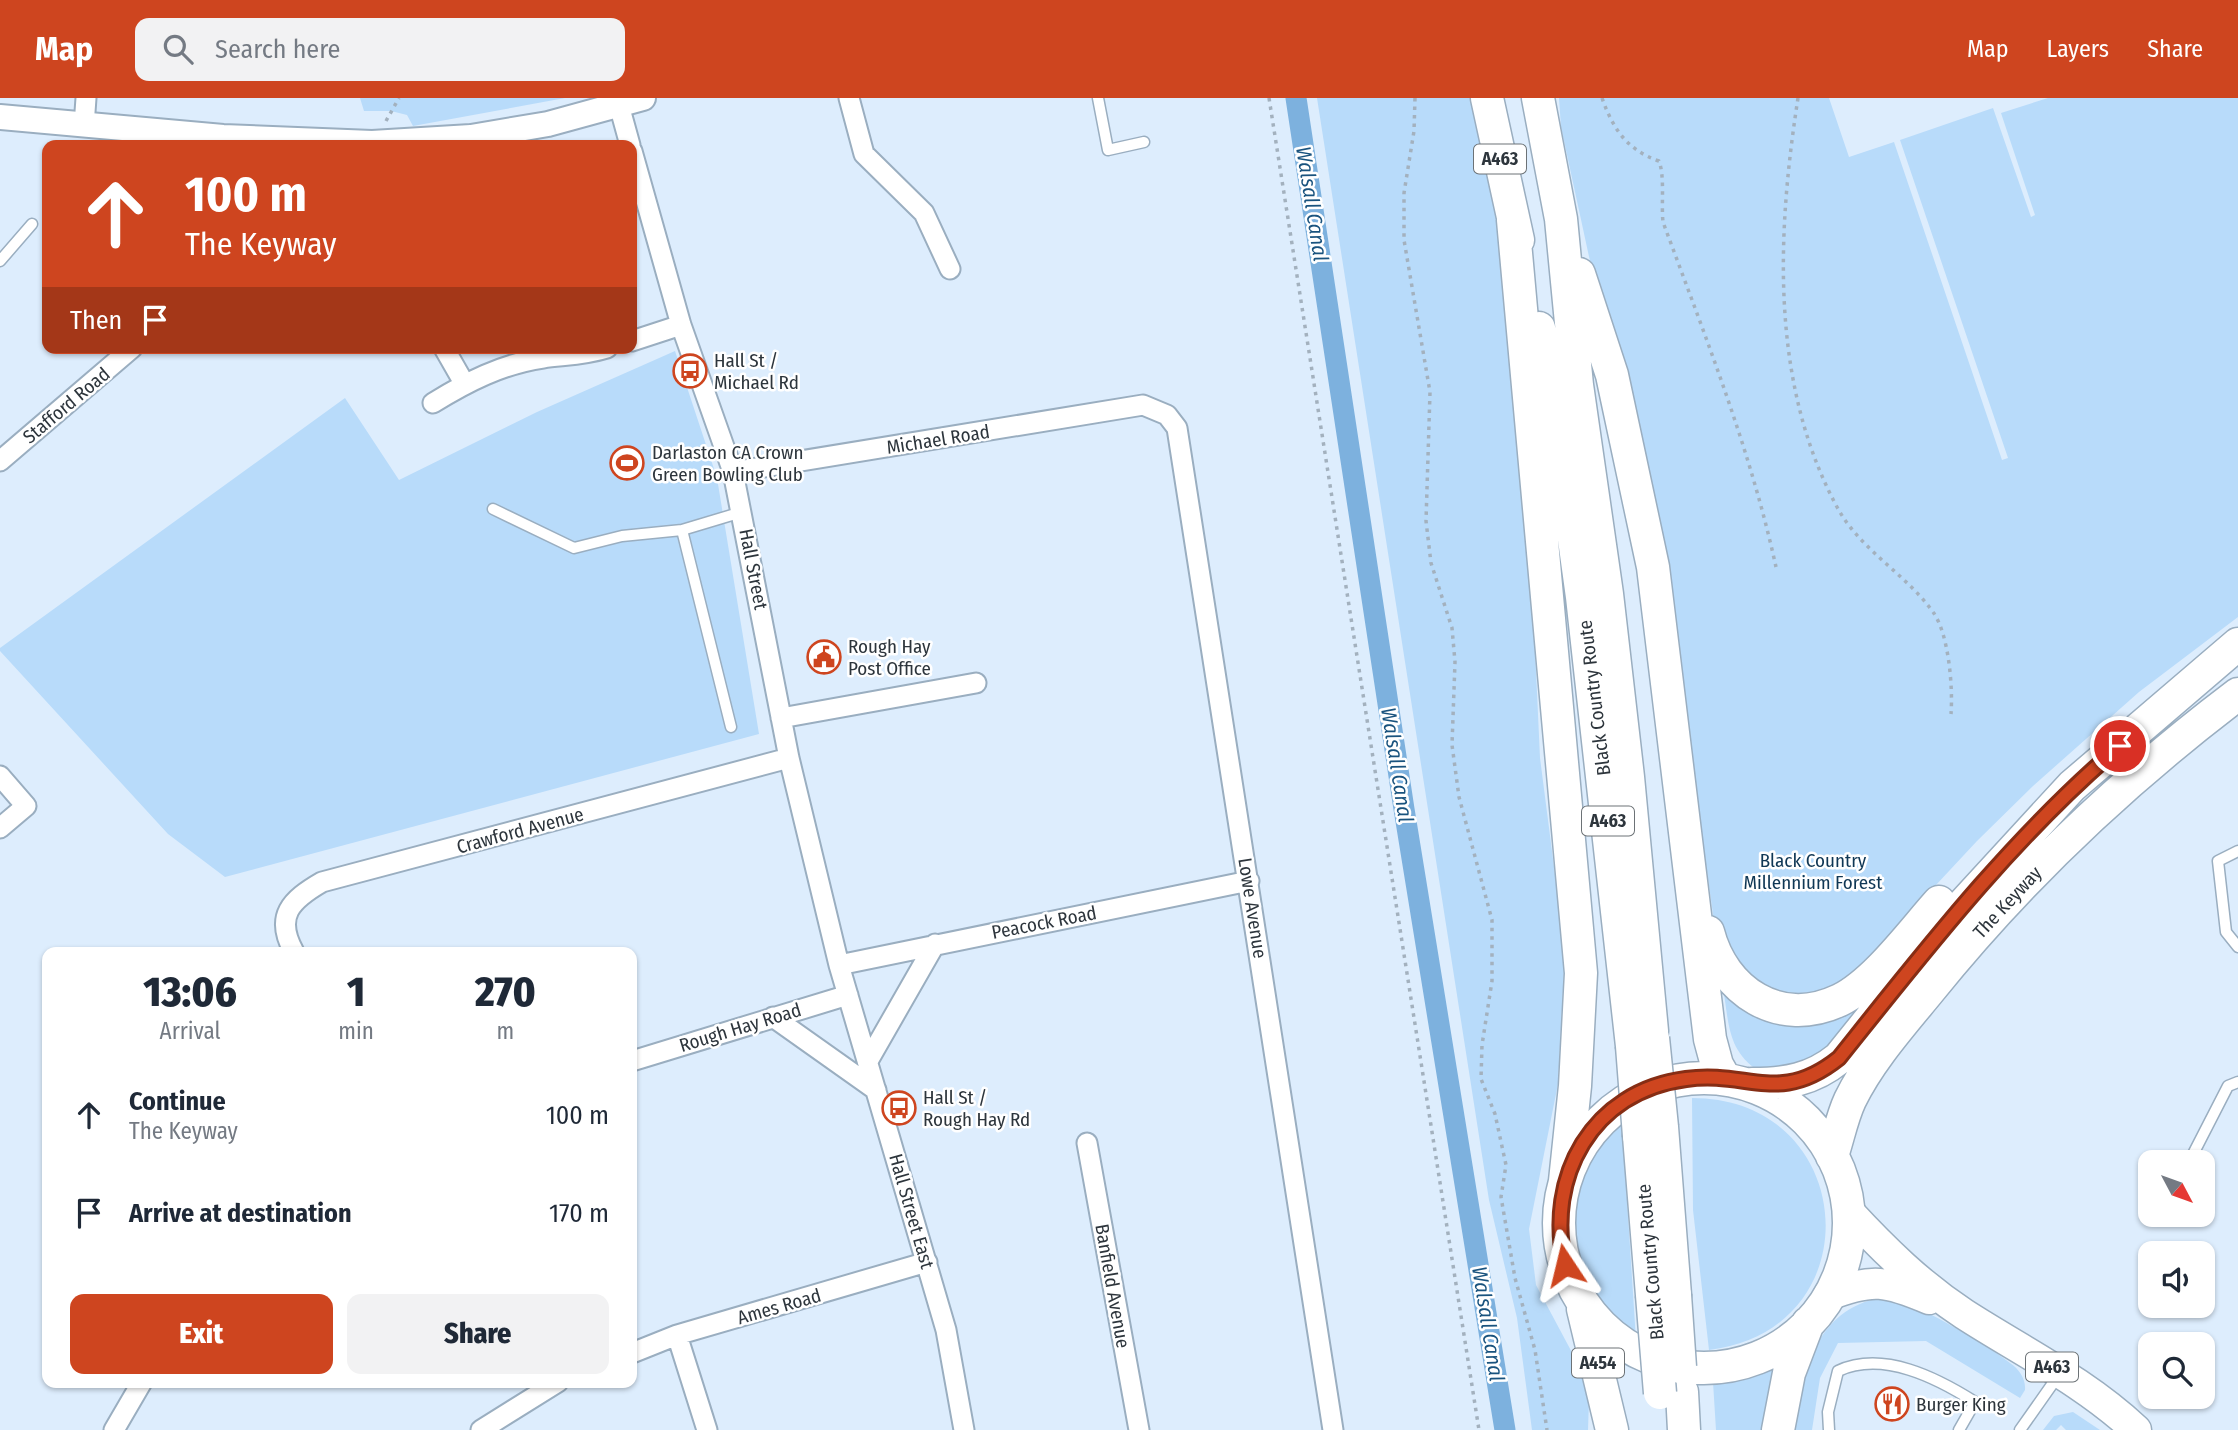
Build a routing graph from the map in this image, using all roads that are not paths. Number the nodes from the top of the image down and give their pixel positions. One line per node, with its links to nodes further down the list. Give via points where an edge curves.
1 (86, 98): 9 (street)
2 (643, 98): 7 (street)
3 (849, 98): 19 (street, via 864,154 925,213)
4 (1098, 98): 13 (lane, via 1108,150)
5 (1487, 98): 16 (highway, Black Country Route / A463)
6 (1538, 98): 15 (highway, Black Country Route / A463)
7 (619, 104): 11 (street, via 548,124); 12 (street)
8 (0, 117): 9 (street)
9 (84, 127): 10 (street)
10 (303, 140)
11 (428, 140)
12 (629, 140)
13 (1144, 142)
14 (637, 169): 20 (street, Hall Street)
15 (1561, 219): 43 (highway, via 1612,375 1653,567); 51 (highway, Black Country Route / A463, via 1577,385 1628,778)
16 (1513, 220): 51 (highway, Black Country Route / A463, via 1554,394); 60 (highway, via 1581,973)
17 (32, 224): 18 (lane)
18 (0, 261)
19 (950, 269)
20 (681, 325): 21 (street); 29 (street, Hall Street)
21 (637, 339)
22 (125, 354): 28 (street, Stafford Road)
23 (447, 354): 25 (street)
24 (568, 354): 25 (street, via 508,365)
25 (464, 383): 26 (street)
26 (433, 403)
27 (1143, 405): 29 (street, Michael Road); 44 (street, Lowe Avenue, via 1167,415 1177,428)
28 (0, 461)
29 (733, 472): 31 (street, Hall Street)
30 (493, 509): 32 (lane, via 574,548 622,536)
31 (743, 512): 32 (lane); 36 (street, Hall Street)
32 (682, 530): 37 (lane)
33 (2238, 644): 40 (highway, The Keyway)
34 (976, 683): 36 (street)
35 (2238, 694): 59 (highway, The Keyway, via 2108,800 2023,883 1946,969 1898,1028 1849,1101)
36 (781, 718): 38 (street, Hall Street)
37 (731, 727)
38 (789, 758): 46 (street, Crawford Avenue, via 322,882 296,898 285,917); 48 (street, Hall Street)
39 (0, 776): 41 (street, via 26,806)
40 (2072, 786): 43 (highway, via 2020,820 1967,870 1880,968 1842,999 1825,1005 1782,1008 1755,1000 1740,989 1712,949); 54 (highway, The Keyway, via 1958,911 1839,1058 1826,1069 1789,1084)
41 (0, 828)
42 (2238, 851): 47 (lane, via 2218,861 2226,932)
43 (1691, 866): 54 (highway, via 1710,1038 1717,1065)
44 (1249, 881): 45 (street, Peacock Road); 78 (street, Lowe Avenue)
45 (935, 944): 48 (street, Peacock Road); 53 (street)
46 (290, 945)
47 (2238, 947)
48 (839, 965): 49 (street, Hall Street)
49 (848, 995): 50 (street, Rough Hay Road); 53 (street, Hall Street East)
50 (773, 1017): 52 (street, Rough Hay Road); 56 (street)
51 (1642, 1042): 72 (highway, Black Country Route / A463, bridge)
52 (637, 1058)
53 (868, 1061): 56 (street, Hall Street East)
54 (1736, 1082): 59 (highway, via 1783,1101 1802,1116); 60 (highway, The Keyway, via 1678,1080 1630,1098 1600,1121 1585,1140)
55 (2238, 1082): 58 (lane, via 2228,1086)
56 (876, 1090): 62 (street, Hall Street East)
57 (1087, 1143): 77 (street, Banfield Avenue)
58 (2195, 1150)
59 (1832, 1156): 61 (highway)
60 (1565, 1181): 64 (highway, via 1560,1244)
61 (1848, 1212): 63 (highway, via 1845,1252); 65 (main road, via 1906,1270)
62 (927, 1262): 67 (street, Ames Road); 76 (street, Hall Street East, via 946,1330)
63 (1829, 1296): 65 (main road, via 1860,1283 1880,1282); 66 (highway)
64 (1580, 1298): 66 (highway, via 1620,1341 1640,1353 1679,1365 1743,1362 1777,1348); 79 (highway, A454)
65 (1962, 1312): 69 (main road, A463)
66 (1809, 1322): 82 (highway, via 1789,1373)
67 (677, 1335): 68 (street, Ames Road); 75 (street)
68 (637, 1351)
69 (2061, 1373): 85 (lane); 86 (main road, A463, via 2105,1401)
70 (138, 1388): 73 (street)
71 (548, 1388): 74 (street)
72 (1671, 1392): 80 (highway, Black Country Route / A463); 81 (highway, Black Country Route / A463)
73 (114, 1430)
74 (481, 1430)
75 (707, 1430)
76 (964, 1430)
77 (1139, 1430)
78 (1333, 1430)
79 (1612, 1430)
80 (1662, 1430)
81 (1684, 1430)
82 (1778, 1430)
83 (1829, 1430): 84 (lane, via 1828,1412 1838,1371 1866,1364 1925,1374 1975,1402)
84 (1959, 1430)
85 (2020, 1430)
86 (2136, 1430)

